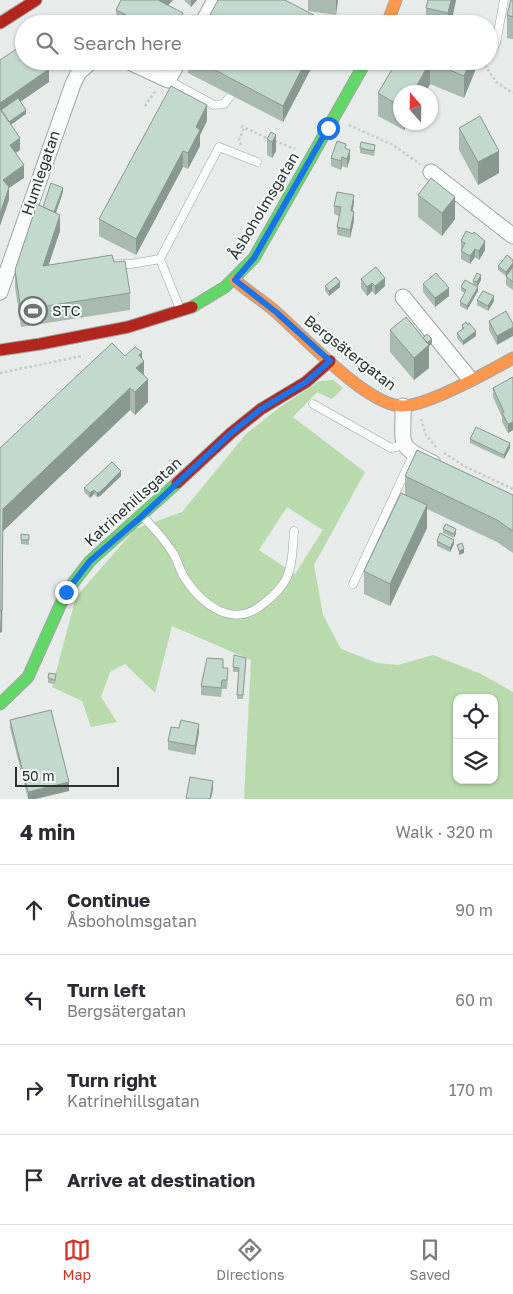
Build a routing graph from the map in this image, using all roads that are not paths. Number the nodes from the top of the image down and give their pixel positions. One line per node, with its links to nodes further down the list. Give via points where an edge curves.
1 (36, 0): 7 (main road)
2 (215, 0): 5 (street)
3 (396, 0): 6 (main road)
4 (504, 0): 8 (lane)
5 (207, 15)
6 (390, 15)
7 (0, 23)
8 (498, 32)
9 (81, 70): 21 (street, Humlegatan, via 73,84)
10 (141, 70): 13 (street)
11 (173, 70): 13 (street)
12 (361, 70): 20 (main road, Åsboholmsgatan, via 254,258)
13 (163, 84): 14 (lane, via 214,105 224,104)
14 (231, 95)
15 (257, 162): 18 (lane, via 219,147)
16 (431, 172): 17 (street)
17 (513, 236)
18 (160, 259): 19 (lane); 23 (lane)
19 (111, 264)
20 (235, 280): 23 (main road, Åsboholmsgatan, via 205,301); 26 (main road, Bergsätergatan)
21 (0, 292)
22 (403, 297): 27 (street)
23 (180, 310): 24 (main road, Åsboholmsgatan, via 120,328)
24 (0, 350)
25 (513, 358): 27 (main road, Bergsätergatan)
26 (330, 361): 29 (main road, Bergsätergatan, via 386,403); 32 (main road, Katrinehillsgatan, via 306,382 261,409 231,433)
27 (470, 379): 29 (main road, Bergsätergatan, via 424,400)
28 (314, 404): 30 (lane, via 391,448)
29 (402, 406): 30 (street)
30 (409, 449): 31 (street); 34 (lane)
31 (445, 468)
32 (142, 516): 33 (lane, via 174,554 186,580 203,601 222,614 240,614 256,609 285,584 290,570); 35 (main road, Katrinehillsgatan, via 90,561 66,592 28,677)
33 (294, 531)
34 (353, 584)
35 (0, 704)

